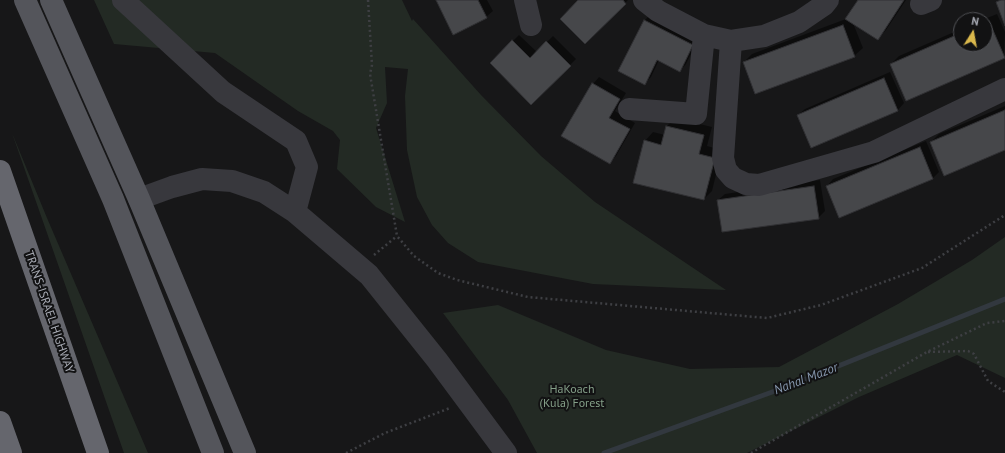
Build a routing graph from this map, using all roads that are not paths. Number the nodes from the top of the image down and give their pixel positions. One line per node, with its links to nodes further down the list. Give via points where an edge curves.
1 (25, 0): 18 (main road, via 113,199)
2 (51, 0): 13 (main road)
3 (123, 0): 14 (street, via 223,92 296,141 307,167)
4 (525, 0): 7 (street)
5 (644, 0): 8 (street, via 658,11)
6 (828, 0): 9 (street, via 799,22 764,36)
7 (531, 25)
8 (704, 35): 9 (street); 11 (street, via 696,114)
9 (731, 41): 10 (street, via 723,158 726,170 733,178 746,184 759,185 874,152)
10 (1005, 89)
11 (629, 109)
12 (0, 171): 17 (highway, TRANS-ISRAEL HIGHWAY)
13 (139, 199): 14 (street, via 202,179 232,181 264,192); 19 (main road)
14 (295, 212): 20 (street, via 369,275)
15 (0, 422): 16 (highway)
16 (11, 453)
17 (98, 453)
18 (213, 453)
19 (245, 453)
20 (506, 453)

